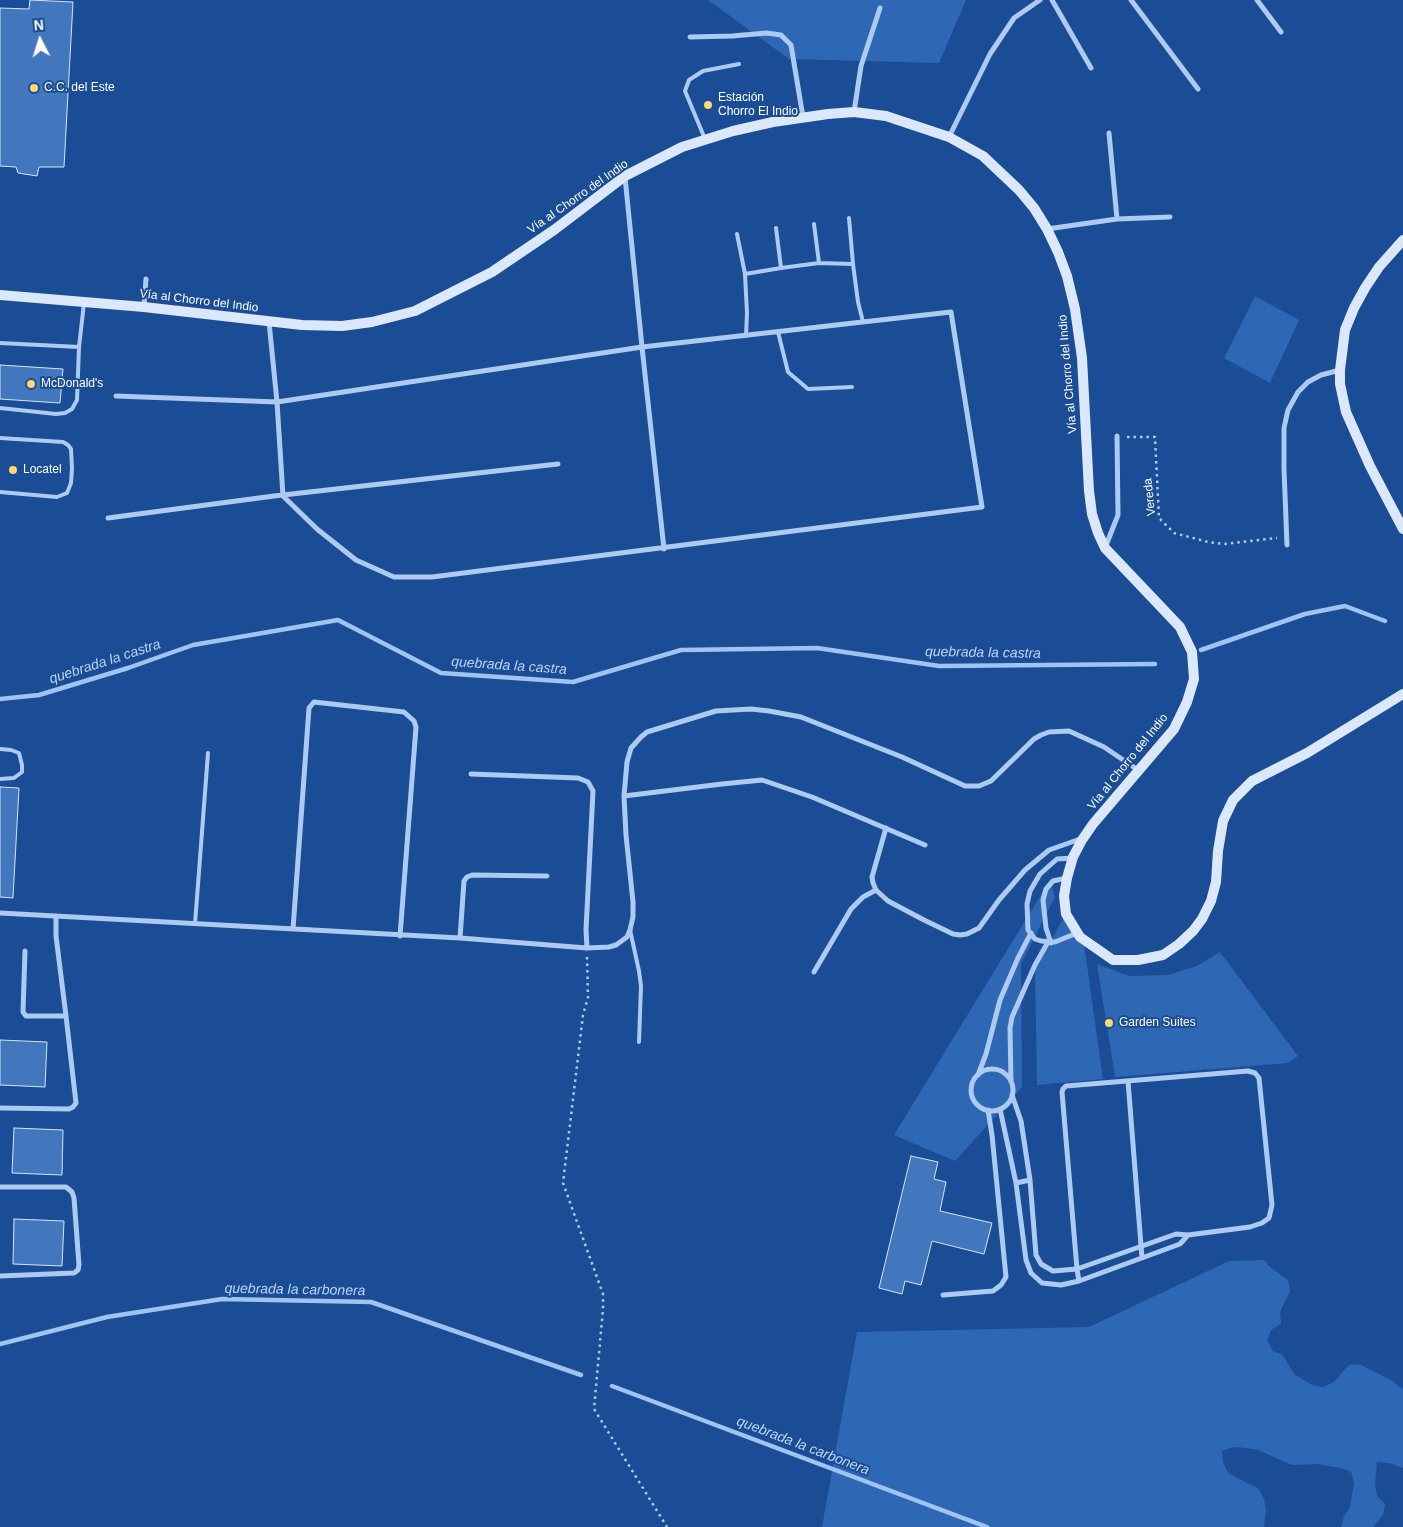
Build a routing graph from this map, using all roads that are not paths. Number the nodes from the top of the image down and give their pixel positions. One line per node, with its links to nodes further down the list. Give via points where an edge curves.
1 (1040, 0): 14 (street, via 1014,18 999,40)
2 (1052, 0): 9 (street)
3 (1131, 0): 10 (street)
4 (1257, 0): 6 (street)
5 (880, 8): 11 (street, via 861,66)
6 (1281, 32)
7 (690, 37): 12 (street, via 782,35 791,45)
8 (739, 64): 15 (lane, via 702,71 689,80 685,91)
9 (1092, 68)
10 (1198, 89)
11 (854, 112): 12 (street, Vía al Chorro del Indio); 14 (street, Vía al Chorro del Indio, via 886,116)
12 (804, 118): 15 (street, Vía al Chorro del Indio)
13 (1110, 133): 19 (street)
14 (949, 137): 22 (street, Vía al Chorro del Indio, via 983,156 1003,174 1034,208)
15 (705, 140): 16 (street, Vía al Chorro del Indio, via 682,147)
16 (625, 176): 35 (street, Vía al Chorro del Indio, via 492,272 415,311 342,326); 41 (street)
17 (1170, 217): 19 (street)
18 (849, 218): 26 (lane)
19 (1117, 219): 22 (street)
20 (814, 224): 25 (lane)
21 (776, 228): 27 (lane)
22 (1047, 230): 55 (street, Vía al Chorro del Indio, via 1067,276 1075,309 1082,358 1089,491 1092,514)
23 (737, 234): 28 (lane)
24 (1403, 240): 42 (street, via 1380,267 1354,308 1344,330)
25 (820, 264): 26 (lane); 27 (lane)
26 (853, 264): 36 (lane)
27 (781, 268): 28 (lane)
28 (745, 274): 38 (lane)
29 (146, 279): 34 (street)
30 (0, 295): 31 (street, Vía al Chorro del Indio)
31 (14, 296): 32 (street, Vía al Chorro del Indio); 33 (street)
32 (84, 301): 34 (street, Vía al Chorro del Indio); 40 (lane)
33 (0, 305)
34 (144, 307): 35 (street, Vía al Chorro del Indio)
35 (269, 322): 45 (street)
36 (863, 322): 37 (street); 56 (street, via 951,312 982,507)
37 (778, 332): 38 (street); 43 (lane, via 788,372 808,389)
38 (746, 336): 41 (street)
39 (0, 343): 40 (lane)
40 (79, 347): 46 (lane, via 77,400 72,409 56,414)
41 (642, 347): 45 (street); 56 (street)
42 (1340, 370): 53 (street, via 1346,412); 54 (street, via 1308,382 1288,410 1284,436)
43 (852, 387)
44 (116, 396): 45 (street)
45 (277, 402): 51 (street)
46 (0, 408)
47 (1116, 436): 55 (street, via 1118,515)
48 (0, 438): 50 (lane, via 63,442 71,449 72,468 69,488 57,497)
49 (558, 464): 51 (street)
50 (0, 492)
51 (283, 496): 52 (street); 56 (street, via 356,560 394,577 432,577)
52 (108, 518)
53 (1403, 529)
54 (1286, 544)
55 (1105, 548): 60 (street, Vía al Chorro del Indio, via 1180,627 1192,652 1194,679 1187,702 1174,729)
56 (664, 549)
57 (1403, 694): 77 (street, Vía al Chorro del Indio, via 1307,754 1252,781 1233,800 1223,821 1211,901 1202,919 1179,944 1163,955 1113,960)
58 (0, 749): 62 (lane, via 19,753 22,772 14,778)
59 (208, 753): 73 (lane)
60 (1138, 770): 63 (street, via 1104,747 1069,731 1049,732 1034,739 991,781 979,786 965,786 801,717 768,710 734,709 655,729 641,737 628,755); 65 (street, Vía al Chorro del Indio)
61 (471, 774): 81 (street, via 578,778 588,782 592,790)
62 (0, 779)
63 (624, 796): 64 (street, via 762,780); 75 (street, via 633,902)
64 (886, 828): 66 (street); 70 (street, via 872,877)
65 (1085, 837): 67 (street, Vía al Chorro del Indio); 70 (street, via 1049,850 1025,870 979,928 967,934 953,934 924,920 888,901)
66 (925, 845)
67 (1074, 858): 69 (street, Vía al Chorro del Indio); 76 (street, via 1057,859 1040,874 1027,904 1028,930)
68 (547, 876): 79 (street, via 472,874 467,877 464,881)
69 (1067, 878): 77 (street, Vía al Chorro del Indio, via 1066,914); 80 (street, via 1053,881 1046,889 1043,900)
70 (876, 890): 83 (street, via 851,909)
71 (0, 913): 72 (street)
72 (56, 916): 73 (street); 84 (street)
73 (195, 924): 74 (street)
74 (293, 929): 78 (street); 78 (street, via 309,708 314,702 404,712 414,721)
75 (630, 930): 81 (street, via 627,937 616,945); 85 (lane, via 641,986)
76 (1031, 933): 80 (street, via 1036,940); 86 (street, via 1000,1000)
77 (1078, 933): 80 (street)
78 (400, 936): 79 (street)
79 (460, 938): 81 (street)
80 (1049, 943): 87 (street, via 1035,965 1012,1017)
81 (586, 948)
82 (25, 951): 84 (street, via 23,1012 26,1016)
83 (814, 972)
84 (66, 1016): 90 (street, via 76,1103 69,1109)
85 (639, 1042)
86 (978, 1074): 87 (street, via 997,1070); 92 (street, via 972,1086 973,1098 981,1108)
87 (1011, 1082): 89 (street)
88 (1128, 1082): 96 (street, via 1248,1071 1259,1078 1272,1205 1269,1218 1250,1227); 97 (street); 99 (street, via 1066,1086 1062,1092)
89 (1012, 1095): 91 (street); 93 (street, via 1021,1121)
90 (0, 1108)
91 (1000, 1109): 92 (street); 94 (street)
92 (988, 1110): 102 (street, via 1006,1277 994,1291)
93 (1030, 1180): 94 (street); 99 (street, via 1038,1260 1053,1271)
94 (1016, 1183): 101 (street, via 1026,1260 1031,1273 1042,1283 1061,1285)
95 (0, 1187): 100 (street, via 66,1187 72,1192 79,1266 74,1273)
96 (1188, 1235): 97 (street, via 1176,1234); 98 (street, via 1180,1244)
97 (1141, 1247): 98 (street); 99 (street)
98 (1142, 1258): 101 (street)
99 (1077, 1269): 101 (street)
100 (0, 1276)
101 (1079, 1281)
102 (943, 1295)

